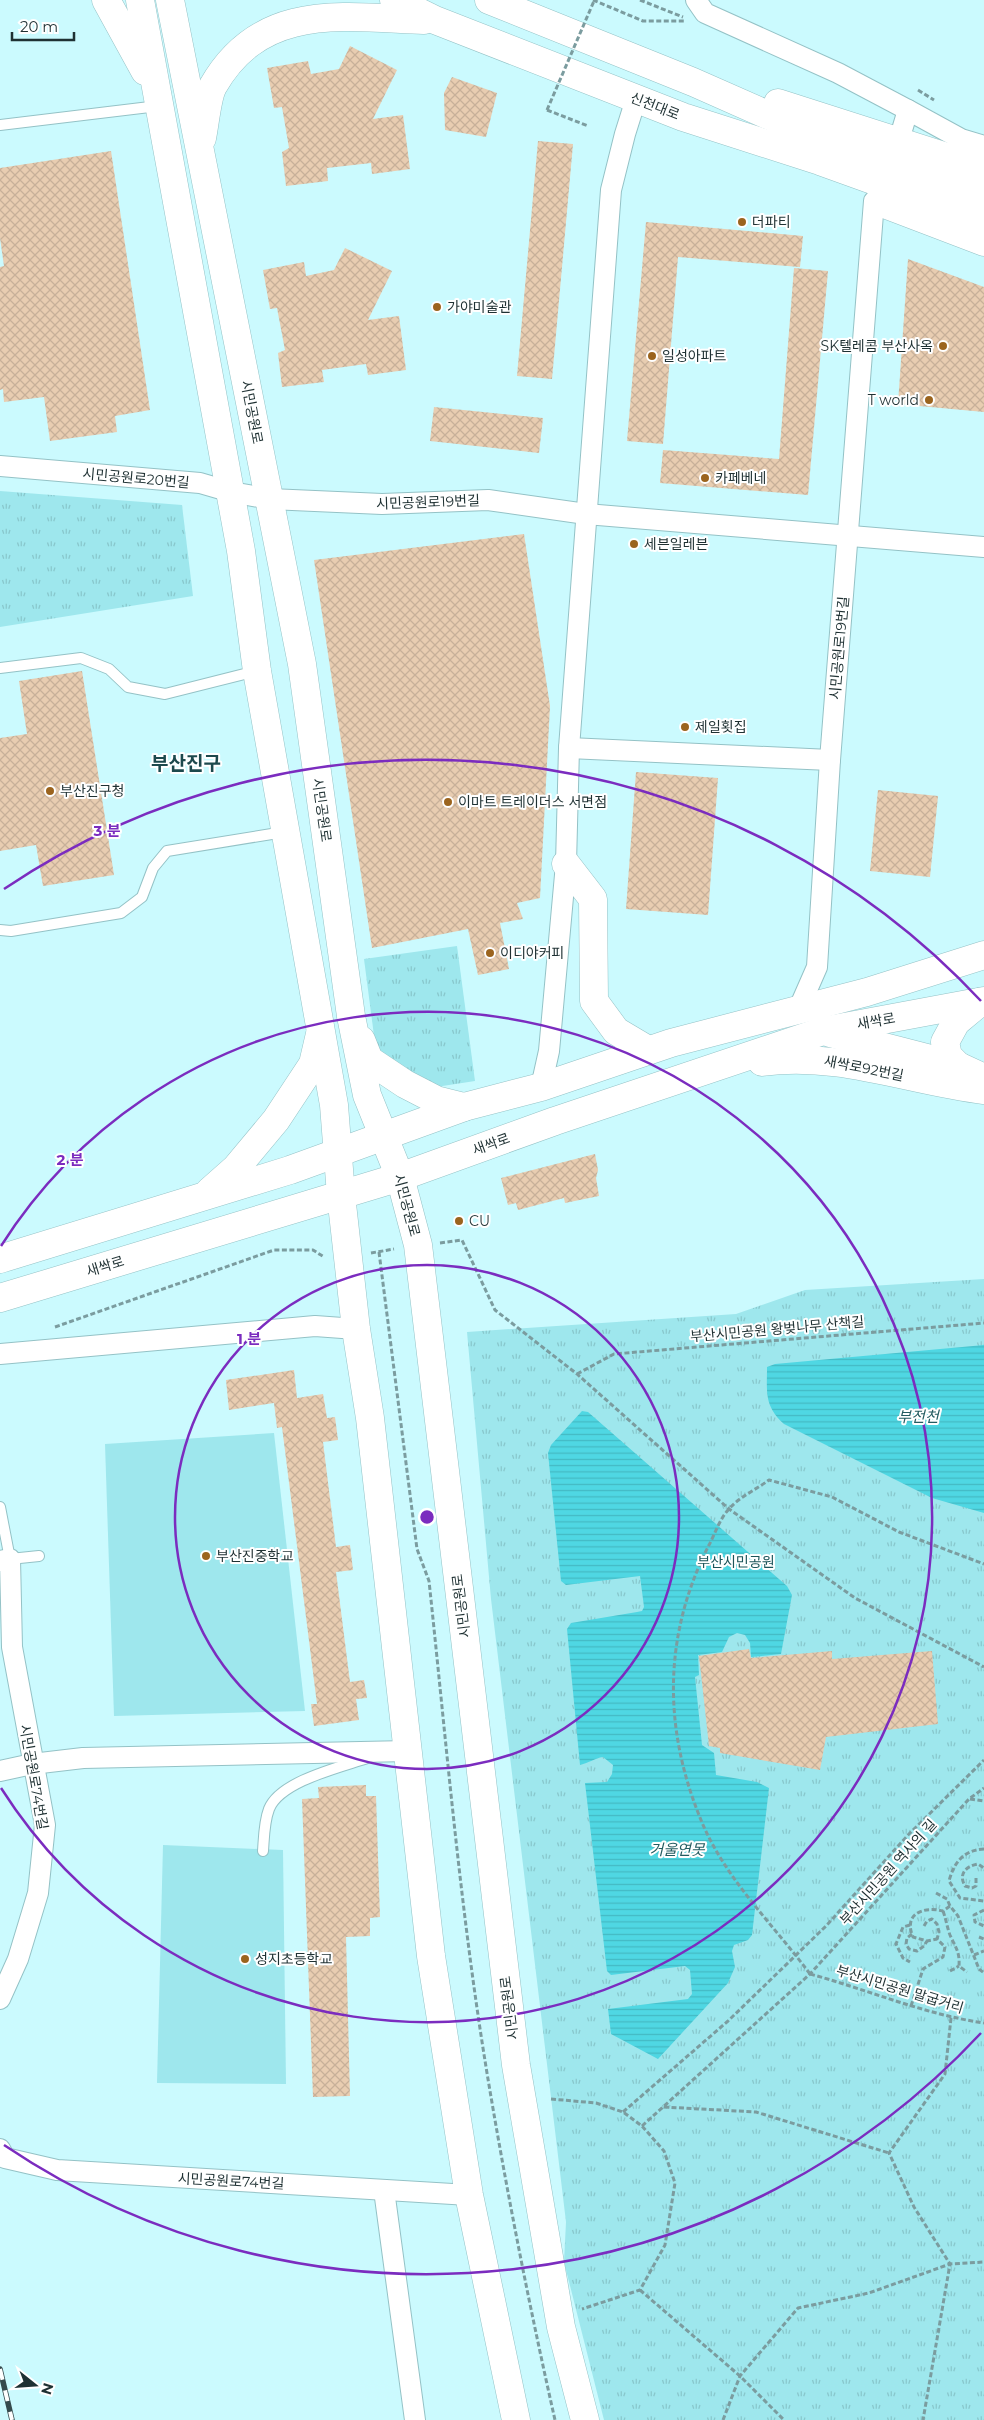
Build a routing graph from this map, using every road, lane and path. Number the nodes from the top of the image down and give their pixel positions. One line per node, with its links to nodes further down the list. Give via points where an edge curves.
1 (106, 0): 13 (main road)
2 (140, 0): 13 (main road)
3 (170, 0): 21 (main road, 시민공원로)
4 (394, 0): 9 (main road, 신천대로)
5 (489, 0): 12 (main road)
6 (593, 0): 10 (path); 18 (path, bridge, via 547,110)
7 (640, 0): 11 (path)
8 (696, 0): 15 (street, via 705,13 838,73)
9 (435, 20): 14 (main road, 신천대로); 21 (main road, via 329,16 293,22 259,35 238,53 212,87)
10 (643, 21)
11 (692, 21)
12 (692, 82): 19 (main road, via 788,105); 23 (main road)
13 (159, 99): 17 (lane); 29 (main road)
14 (636, 99): 16 (main road, 신천대로); 31 (street, via 612,190)
15 (908, 110): 19 (street); 20 (street, via 961,140)
16 (683, 117): 23 (main road, 신천대로, via 820,161); 25 (main road, via 767,161)
17 (0, 125)
18 (588, 126)
19 (899, 140): 22 (main road)
20 (984, 146)
21 (199, 154): 30 (main road, 시민공원로)
22 (984, 168)
23 (921, 186): 24 (main road); 26 (main road)
24 (984, 194)
25 (874, 201): 27 (main road); 32 (street)
26 (984, 220)
27 (984, 242)
28 (0, 466): 29 (street, 시민공원로20번길, via 200,483)
29 (231, 492): 30 (street, 시민공원로20번길); 35 (main road)
30 (270, 499): 31 (street, 시민공원로19번길, via 382,504 488,500); 44 (main road, 시민공원로, via 302,664)
31 (586, 514): 32 (street, 시민공원로19번길); 36 (street)
32 (848, 536): 33 (street, 시민공원로19번길); 37 (street, 시민공원로19번길)
33 (984, 547)
34 (0, 668): 35 (lane, via 81,658 109,669 128,687 165,694)
35 (257, 671): 38 (main road)
36 (569, 748): 37 (street); 39 (street)
37 (830, 760): 43 (street, via 817,967)
38 (284, 832): 40 (lane, via 167,851 153,868 142,897 121,913 11,932); 45 (main road)
39 (566, 864): 47 (main road, via 593,900 594,1001 616,1032); 51 (street, via 549,1051)
40 (0, 930)
41 (984, 955): 43 (main road, via 867,992)
42 (982, 1002): 46 (main road, 새싹로); 48 (main road, via 956,1022 945,1042 948,1056)
43 (799, 1008): 46 (main road, 새싹로92번길); 47 (main road)
44 (351, 1016): 53 (main road, via 369,1060 436,1100); 54 (main road, 시민공원로, via 367,1095)
45 (321, 1028): 55 (main road, via 334,1105); 58 (main road, via 313,1064 276,1120 236,1168)
46 (823, 1031): 48 (main road, 새싹로92번길); 49 (main road, 새싹로)
47 (648, 1050): 51 (main road)
48 (958, 1066): 50 (main road, 새싹로92번길)
49 (685, 1077): 52 (main road, 새싹로92번길, via 789,1058 836,1060); 56 (main road, 새싹로)
50 (984, 1078)
51 (541, 1087): 53 (main road)
52 (984, 1090)
53 (464, 1107): 54 (main road)
54 (384, 1135): 55 (main road); 56 (main road, 시민공원로)
55 (336, 1155): 57 (main road); 58 (main road)
56 (400, 1176): 57 (main road, 새싹로); 127 (main road, 시민공원로, via 418,1245 516,2065 561,2327)
57 (341, 1195): 60 (main road); 62 (main road, 새싹로)
58 (202, 1197): 61 (main road)
59 (462, 1240): 67 (path, via 496,1310)
60 (349, 1257): 64 (main road); 65 (path, via 329,1260 313,1250 274,1250); 126 (path, via 379,1252 417,1549 429,1582 458,1858 489,2084 528,2298)
61 (0, 1259)
62 (0, 1298)
63 (984, 1323): 67 (path, 부산시민공원 왕벚나무 산책길, via 614,1354)
64 (356, 1329): 66 (street, via 315,1326); 74 (main road, via 370,1418)
65 (46, 1330)
66 (0, 1354)
67 (577, 1374): 69 (path)
68 (0, 1507): 71 (lane)
69 (729, 1509): 72 (path, via 769,1480 832,1497 899,1532); 73 (path, via 855,1598); 99 (path, via 697,1570 682,1617 673,1666 672,1707 680,1760 701,1821 732,1876)
70 (39, 1556): 71 (lane)
71 (5, 1560): 76 (street, 시민공원로74번길, via 12,1647)
72 (984, 1564)
73 (984, 1667)
74 (397, 1751): 76 (street, via 83,1758); 82 (lane, via 310,1778 284,1792 269,1807); 118 (main road)
75 (984, 1760): 99 (path, via 908,1834)
76 (32, 1764): 77 (street); 107 (street, 시민공원로74번길, via 45,1825 38,1893 18,1960)
77 (0, 1771)
78 (984, 1788): 79 (path, 부산시민공원 역사의 길)
79 (969, 1799): 80 (path); 106 (path, 부산시민공원 역사의 길)
80 (984, 1801)
81 (984, 1849): 86 (path, via 964,1854 957,1861 949,1881 960,1898)
82 (263, 1851)
83 (984, 1868): 84 (path, via 978,1864 970,1865 963,1872 965,1886 976,1886)
84 (976, 1878)
85 (936, 1893): 87 (path, via 948,1899)
86 (984, 1900)
87 (950, 1906): 89 (path); 100 (path, via 958,1916)
88 (984, 1910): 92 (path, via 974,1915 975,1922)
89 (943, 1912): 90 (path, via 921,1910); 102 (path, via 957,1945)
90 (910, 1925): 93 (path); 101 (path, via 903,1927 896,1944 903,1958)
91 (924, 1926): 95 (path, via 932,1919 938,1924)
92 (984, 1926)
93 (912, 1934): 96 (path); 96 (path, via 906,1944 910,1950 917,1951)
94 (979, 1936): 97 (path)
95 (936, 1939): 96 (path); 108 (path, via 945,1947 943,1957 923,1969)
96 (926, 1940)
97 (984, 1940)
98 (984, 1952): 100 (path)
99 (796, 1955): 106 (path); 113 (path, via 728,2021)
100 (974, 1955): 105 (path)
101 (910, 1962)
102 (959, 1966): 103 (path); 104 (path)
103 (950, 1971)
104 (967, 1972)
105 (984, 1973)
106 (810, 1974): 108 (path, 부산시민공원 말굽거리); 112 (path, 부산시민공원 역사의 길)
107 (0, 1999)
108 (911, 2006): 109 (path, 부산시민공원 말굽거리)
109 (952, 2018): 110 (path, 부산시민공원 말굽거리); 116 (path, via 945,2074)
110 (984, 2022)
111 (551, 2099): 113 (path, via 596,2103)
112 (663, 2107): 114 (path, 부산시민공원 역사의 길); 116 (path, via 756,2112)
113 (623, 2112): 114 (path)
114 (642, 2126): 121 (path, via 664,2151 675,2183 665,2245)
115 (0, 2149): 117 (street, 시민공원로74번길, via 5,2158 57,2170)
116 (890, 2153): 120 (path, via 914,2206)
117 (384, 2190): 118 (street, 시민공원로74번길); 124 (street)
118 (469, 2194): 125 (main road)
119 (984, 2262): 120 (path)
120 (950, 2264): 123 (path, via 869,2293 798,2308); 130 (path)
121 (640, 2290): 122 (path); 123 (path)
122 (576, 2310)
123 (740, 2376): 128 (path); 129 (path)
124 (414, 2420)
125 (516, 2420)
126 (555, 2420)
127 (585, 2420)
128 (723, 2420)
129 (784, 2420)
130 (923, 2420)

